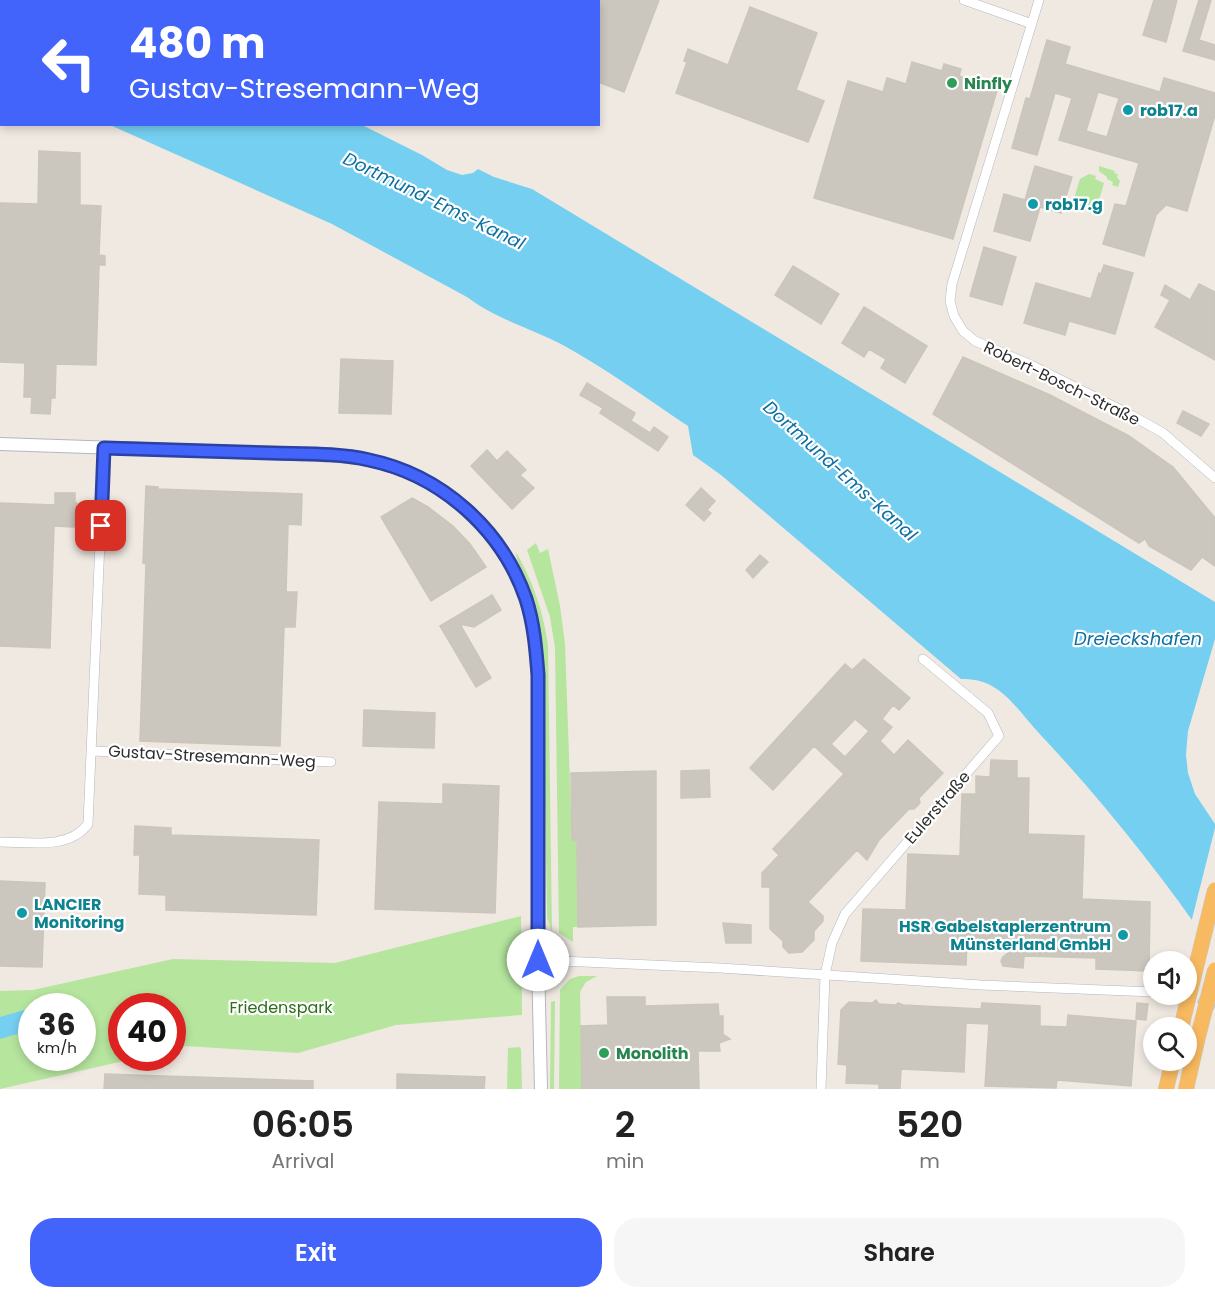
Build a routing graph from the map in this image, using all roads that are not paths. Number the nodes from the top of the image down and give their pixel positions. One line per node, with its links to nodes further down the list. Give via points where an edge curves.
1 (964, 0): 3 (street)
2 (1039, 0): 3 (street, Robert-Bosch-Straße)
3 (1032, 24): 6 (street, Robert-Bosch-Straße, via 952,284 950,301 954,316 975,341 1161,432)
4 (0, 444): 5 (street)
5 (104, 448): 8 (street, Gustav-Stresemann-Weg); 12 (street, via 367,459 423,479 464,506 482,524 514,571 535,636)
6 (1215, 478)
7 (923, 659): 14 (street, Eulerstraße, via 988,713 999,736 845,914 832,943)
8 (93, 751): 9 (street, Gustav-Stresemann-Weg); 10 (street, Gustav-Stresemann-Weg, via 90,810 82,833 63,841)
9 (331, 762)
10 (0, 842)
11 (1215, 890): 16 (highway, bridge)
12 (538, 960): 14 (street); 18 (street)
13 (1215, 970): 21 (highway, bridge)
14 (825, 975): 15 (street); 19 (street, Eulerstraße)
15 (1143, 992)
16 (1184, 1017)
17 (1170, 1071): 20 (highway)
18 (541, 1089)
19 (821, 1089)
20 (1166, 1089)
21 (1186, 1089)

